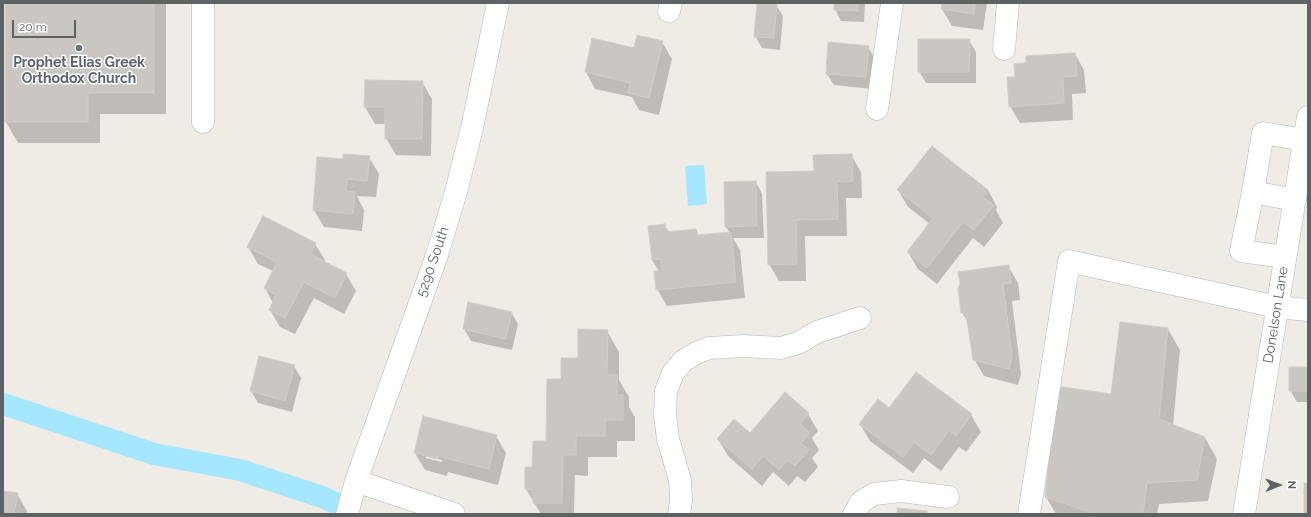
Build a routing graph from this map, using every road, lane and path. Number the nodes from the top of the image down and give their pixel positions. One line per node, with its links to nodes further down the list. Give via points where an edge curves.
1 (203, 3): 8 (street)
2 (498, 3): 16 (street, 5290 South, via 472,128 437,256)
3 (892, 3): 6 (street)
4 (1008, 3): 5 (street)
5 (1004, 49)
6 (877, 108)
7 (1308, 116): 9 (street, Donelson Lane)
8 (203, 122)
9 (1304, 140): 10 (street, via 1263,133); 11 (street, Donelson Lane)
10 (1253, 192): 11 (street); 12 (street, via 1241,251)
11 (1295, 200): 12 (street, Donelson Lane)
12 (1285, 257): 13 (street, Donelson Lane)
13 (1277, 307): 14 (street); 22 (street, via 1069,261); 23 (street, Donelson Lane)
14 (1308, 310)
15 (860, 318): 20 (street, via 817,332 798,343 781,348 709,348 696,352 683,361 673,373 666,391 665,415 668,439 680,480 681,500)
16 (356, 481): 18 (street, 5290 South); 19 (street)
17 (948, 497): 21 (street, via 901,491 874,494 861,502)
18 (348, 509)
19 (454, 514)
20 (678, 514)
21 (854, 514)
22 (1028, 514)
23 (1244, 514)

